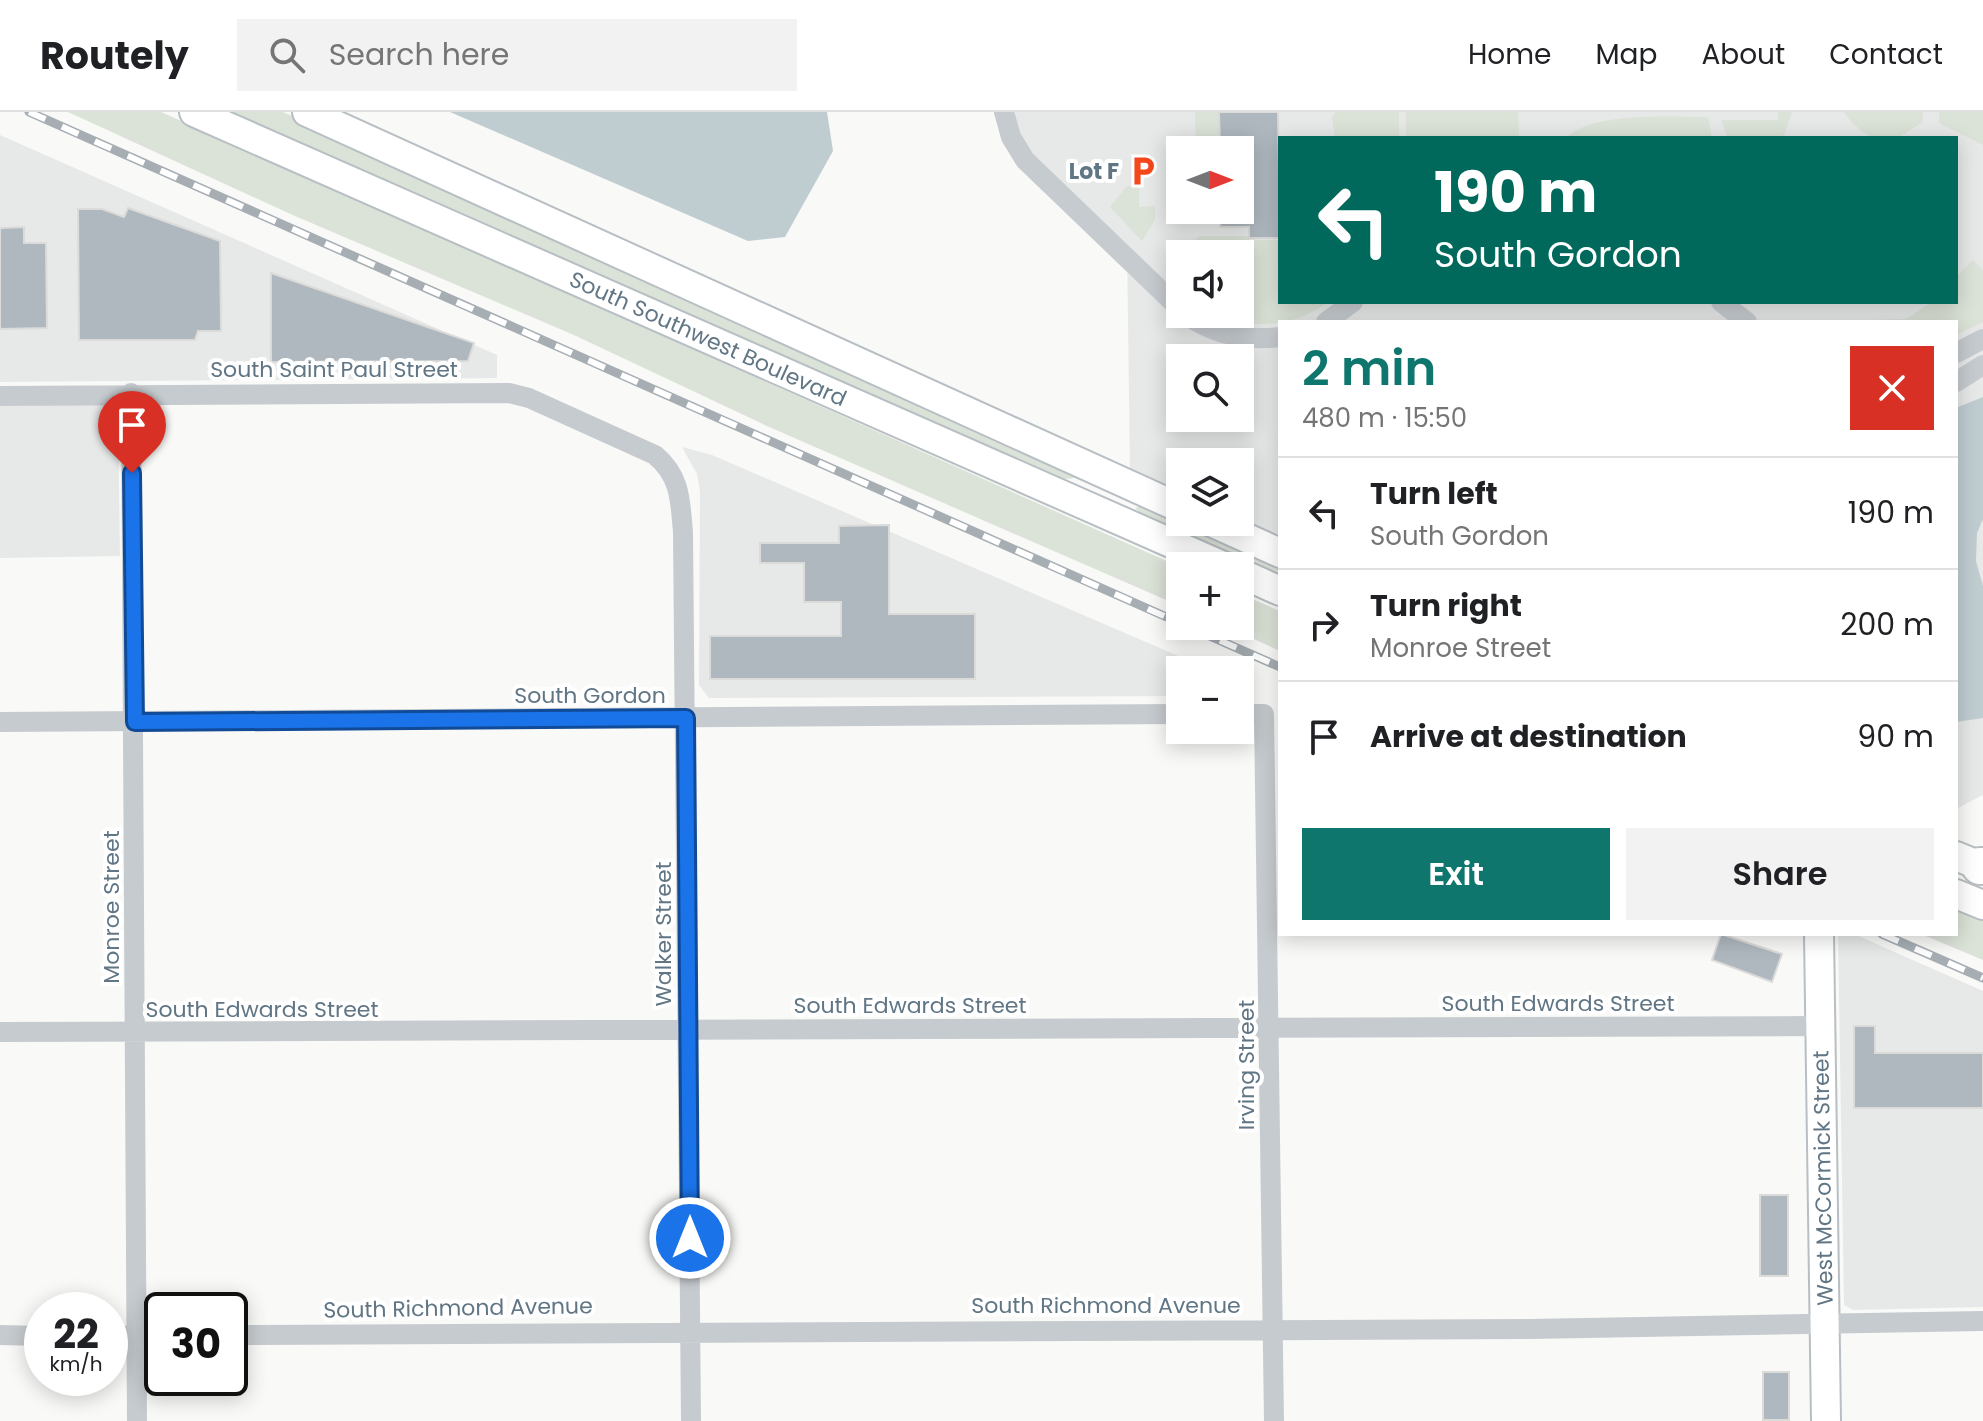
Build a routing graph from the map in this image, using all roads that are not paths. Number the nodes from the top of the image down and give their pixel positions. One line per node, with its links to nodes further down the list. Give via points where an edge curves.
1 (194, 112): 20 (main road, South Southwest Boulevard)
2 (307, 112): 18 (main road, South Southwest Boulevard)
3 (1004, 112): 4 (street, via 1025,160)
4 (1166, 296)
5 (1350, 304): 7 (street)
6 (1724, 304): 8 (street)
7 (1329, 320)
8 (1744, 320)
9 (1207, 328): 10 (street, via 1237,337)
10 (1278, 337)
11 (1983, 339): 12 (street)
12 (1958, 352)
13 (1983, 365): 14 (street)
14 (1958, 381)
15 (131, 393): 16 (street, South Saint Paul Street); 17 (street, South Saint Paul Street, via 509,393); 28 (street, Monroe Street)
16 (0, 396)
17 (655, 455): 26 (street, Walker Street, via 671,469 679,486)
18 (1166, 502)
19 (1242, 536): 21 (main road)
20 (1191, 552)
21 (1278, 552)
22 (1254, 579): 23 (main road)
23 (1278, 590)
24 (1166, 714): 26 (street, South Gordon)
25 (1254, 714): 33 (street, Irving Street, via 1264,714)
26 (686, 718): 28 (street, South Gordon); 34 (street, Walker Street)
27 (0, 722): 28 (street, South Gordon)
28 (135, 722): 36 (street, Monroe Street)
29 (1958, 895): 30 (main road)
30 (1983, 905)
31 (1819, 936): 32 (main road, West McCormick Street)
32 (1820, 1026): 33 (street, South Edwards Street); 38 (main road, West McCormick Street)
33 (1270, 1027): 34 (street, South Edwards Street); 39 (street, Irving Street)
34 (688, 1030): 36 (street, South Edwards Street); 40 (street, Walker Street)
35 (0, 1032): 36 (street, South Edwards Street)
36 (135, 1034): 45 (street, Monroe Street)
37 (1983, 1321): 38 (street, South Richmond Avenue)
38 (1825, 1323): 39 (street, South Richmond Avenue); 50 (main road, West McCormick Street)
39 (1273, 1328): 40 (street, South Richmond Avenue); 49 (street, Irving Street)
40 (691, 1330): 42 (street, South Richmond Avenue); 48 (street, Walker Street)
41 (0, 1335): 43 (street)
42 (248, 1335)
43 (24, 1336)
44 (128, 1336): 45 (street)
45 (136, 1336): 46 (street); 47 (street, Monroe Street)
46 (144, 1336)
47 (137, 1421)
48 (691, 1421)
49 (1274, 1421)
50 (1826, 1421)

